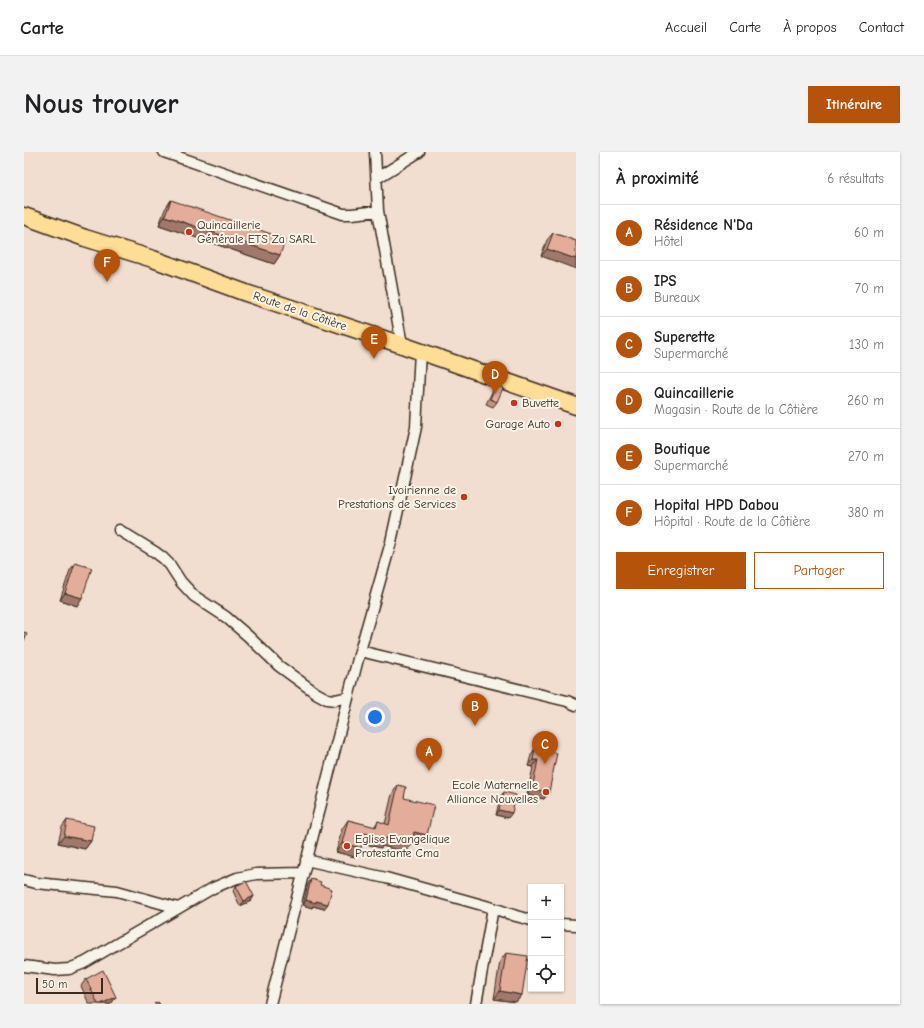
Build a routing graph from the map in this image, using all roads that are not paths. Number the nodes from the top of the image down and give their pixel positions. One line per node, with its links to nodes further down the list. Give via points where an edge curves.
1 (164, 152): 5 (street, via 343,214)
2 (376, 152): 4 (street)
3 (418, 152): 4 (street)
4 (377, 178): 5 (street)
5 (378, 211): 7 (street)
6 (24, 216): 7 (main road, Route de la Côtière)
7 (402, 345): 8 (main road, Route de la Côtière)
8 (420, 351): 9 (main road, Route de la Côtière); 11 (street, via 416,427 391,542)
9 (576, 406)
10 (119, 530): 12 (street, via 163,558 194,596 226,617 279,666 316,693 336,700)
11 (360, 650): 12 (street); 13 (street)
12 (348, 697): 14 (street)
13 (576, 705)
14 (306, 860): 15 (street); 18 (street, via 386,878)
15 (303, 873): 17 (street, via 256,874 237,878); 23 (street)
16 (24, 880): 17 (street, via 117,891)
17 (178, 908): 22 (street, via 70,969)
18 (493, 908): 19 (street); 24 (street)
19 (528, 919)
20 (564, 924): 21 (street)
21 (576, 925)
22 (24, 966)
23 (270, 1004)
24 (476, 1004)

